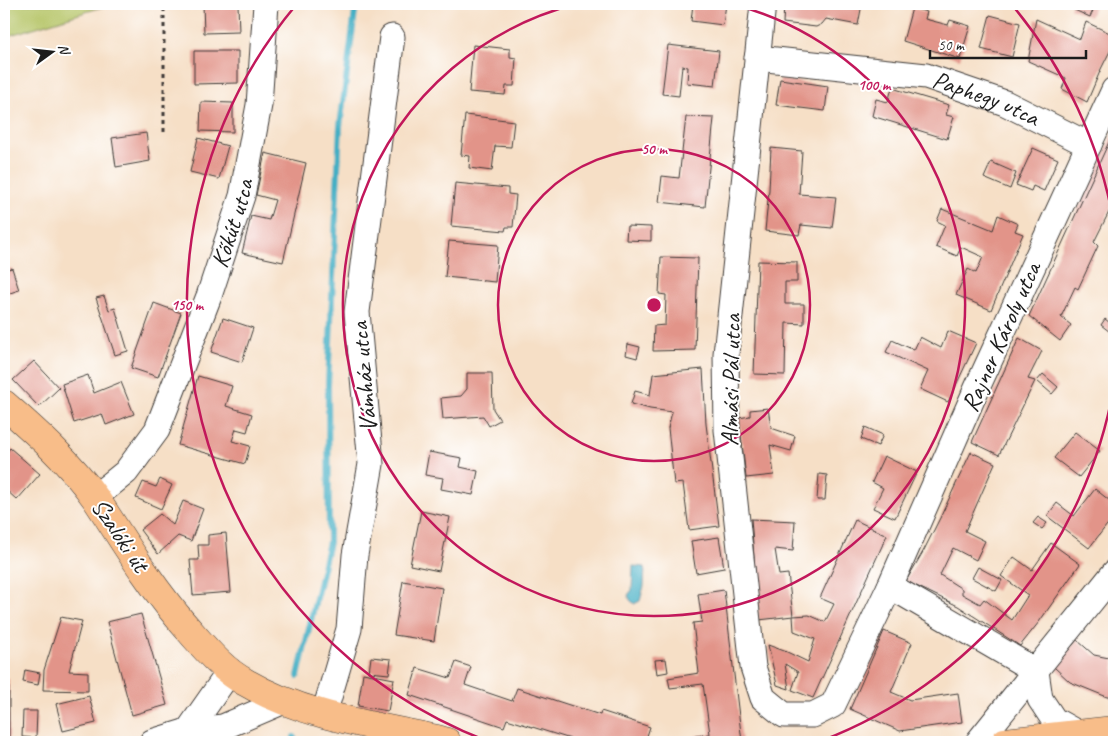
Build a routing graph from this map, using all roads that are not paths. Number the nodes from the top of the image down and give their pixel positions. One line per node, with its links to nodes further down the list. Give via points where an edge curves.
1 (266, 4): 8 (street, Kőkút utca, via 259,105 242,196 209,296 157,430 126,472)
2 (763, 4): 4 (street, Almási Pál utca)
3 (392, 37): 14 (street, Vámház utca, via 358,312 372,464 355,555 349,630)
4 (757, 58): 6 (street, Paphegy utca, via 926,76 1005,103); 15 (street, Almási Pál utca, via 726,354 727,430 753,667 762,698 784,715)
5 (1114, 90): 6 (street, Rajner Károly utca)
6 (1089, 145): 10 (street, Rajner Károly utca)
7 (4, 404): 8 (main road, Szalóki út, via 66,462)
8 (95, 497): 12 (main road, Szalóki út, via 179,619 214,659)
9 (1114, 573): 11 (street)
10 (890, 586): 11 (street); 15 (street, Rajner Károly utca, via 832,705)
11 (1036, 671): 17 (street, via 1040,699 1049,713 1054,720); 21 (street)
12 (237, 677): 13 (main road, Szalóki út); 18 (street); 18 (street, via 244,710)
13 (284, 701): 14 (main road, Szalóki út); 18 (street)
14 (324, 714): 19 (main road, Szalóki út)
15 (813, 715)
16 (1114, 730): 17 (main road)
17 (1079, 734): 22 (main road)
18 (204, 736): 20 (street)
19 (440, 741)
20 (152, 742)
21 (978, 742)
22 (1005, 742)

